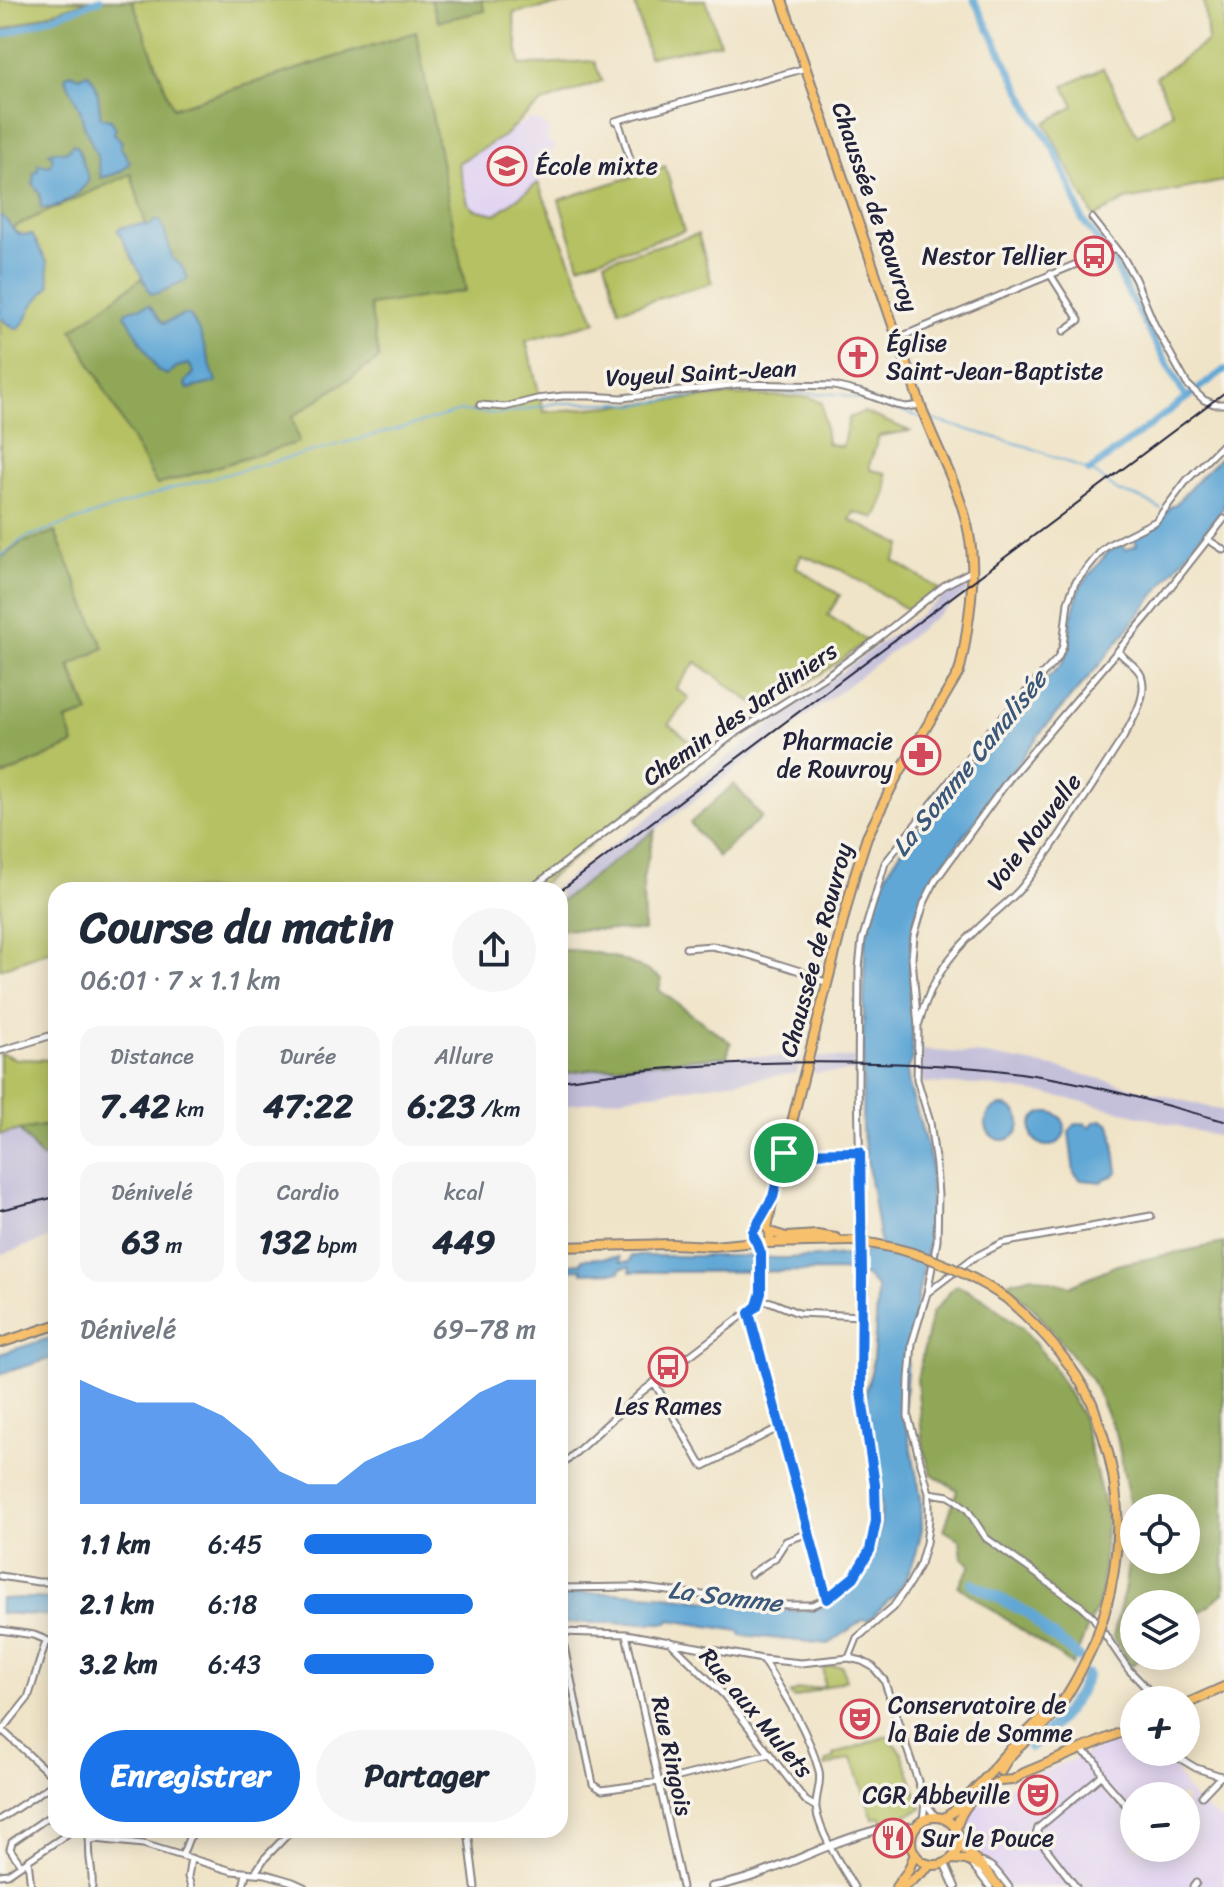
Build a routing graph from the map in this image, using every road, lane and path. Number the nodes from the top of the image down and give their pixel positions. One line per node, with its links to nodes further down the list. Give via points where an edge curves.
1 (782, 0): 2 (main road, Chaussée de Rouvroy)
2 (807, 67): 3 (street, via 616,121); 8 (main road, Chaussée de Rouvroy)
3 (632, 166)
4 (1092, 218): 5 (street)
5 (1115, 247): 6 (street); 9 (street, via 1191,389 1214,404)
6 (1050, 274): 7 (street, via 1079,320); 8 (street)
7 (1064, 331)
8 (898, 338): 11 (main road, Chaussée de Rouvroy)
9 (1224, 404)
10 (480, 405): 11 (street, Voyeul Saint-Jean, via 505,407 563,396 622,398 740,384 834,386)
11 (922, 409): 16 (main road, Chaussée de Rouvroy, via 960,498)
12 (1224, 443): 24 (street, via 1156,521 1102,550 1075,583 1058,658 986,735 885,863 859,968)
13 (1224, 519): 14 (street)
14 (1207, 539): 15 (street); 17 (street)
15 (1224, 550)
16 (973, 570): 18 (street, Chemin des Jardiniers, via 945,585 826,676 733,735); 20 (main road, Chaussée de Rouvroy, via 960,668 867,837)
17 (1118, 651): 21 (street, via 1009,779 935,881 914,936); 21 (street, Voie Nouvelle, via 1140,673 1142,695 1136,714 1020,889 947,960 924,1003)
18 (540, 882)
19 (686, 948): 20 (street, via 712,946 746,954)
20 (828, 982): 25 (main road, Chaussée de Rouvroy)
21 (918, 1027): 32 (street, via 917,1079 930,1122 938,1195 937,1241)
22 (48, 1036): 23 (street)
23 (0, 1051)
24 (860, 1152): 25 (street); 35 (street)
25 (784, 1153): 26 (main road, Chaussée de Rouvroy)
26 (773, 1197): 28 (main road, Chaussée de Rouvroy); 29 (main road, Chaussée de Rouvroy)
27 (1151, 1216): 32 (street, via 1002,1243)
28 (769, 1230): 29 (main road, Chaussée de Rouvroy, via 770,1238); 29 (main road, via 763,1226); 30 (main road, via 780,1236)
29 (759, 1239): 30 (main road); 31 (main road); 33 (street)
30 (852, 1241): 68 (main road, bridge, via 932,1259 1006,1298 1066,1359 1092,1404 1104,1440 1118,1514 1116,1563 1104,1615 1057,1711 1009,1755)
31 (568, 1247)
32 (927, 1293): 41 (street, via 912,1343 908,1416)
33 (760, 1300): 34 (street); 35 (street, via 793,1312)
34 (749, 1313): 38 (street); 39 (street)
35 (862, 1316): 47 (street, via 861,1392 876,1521 870,1550 854,1577)
36 (48, 1328): 37 (main road)
37 (0, 1343)
38 (654, 1382): 39 (street, via 704,1466); 40 (street)
39 (780, 1427): 42 (street)
40 (568, 1459)
41 (929, 1493): 53 (street, via 920,1564 893,1607 857,1638); 56 (street, via 957,1501 986,1538 1081,1606)
42 (809, 1533): 43 (street, via 786,1541 775,1558); 47 (street)
43 (751, 1574)
44 (0, 1576): 45 (street)
45 (48, 1582)
46 (568, 1588): 47 (street, via 634,1587 787,1605)
47 (827, 1599)
48 (0, 1630): 51 (street)
49 (568, 1632): 50 (street)
50 (626, 1634): 52 (street); 70 (street, Rue Ringois)
51 (46, 1641): 59 (street, via 28,1698)
52 (669, 1641): 54 (street); 63 (street, Rue aux Mulets, via 724,1695)
53 (849, 1658): 54 (street, via 801,1663); 74 (street, via 873,1667 884,1680)
54 (762, 1659): 75 (street, via 807,1736 820,1773)
55 (568, 1665): 70 (street, via 593,1784 602,1790)
56 (1144, 1686)
57 (1224, 1687): 58 (main road)
58 (1200, 1698)
59 (1, 1731): 66 (street)
60 (1120, 1733): 61 (main road)
61 (1101, 1741): 62 (main road); 64 (street)
62 (1080, 1749): 64 (street); 68 (main road, via 1024,1773)
63 (770, 1754): 70 (street); 75 (street, Rue aux Mulets)
64 (1096, 1761): 67 (street)
65 (1193, 1766): 69 (street)
66 (48, 1771)
67 (1102, 1775): 73 (street); 118 (street, via 1036,1835)
68 (996, 1776): 76 (main road); 81 (main road, via 965,1807)
69 (1222, 1777): 72 (street)
70 (659, 1782): 109 (street, Rue Ringois)
71 (48, 1786): 78 (street)
72 (1202, 1796)
73 (1120, 1797)
74 (925, 1802): 76 (street); 79 (street)
75 (816, 1807): 90 (street)
76 (940, 1817): 79 (main road); 81 (main road)
77 (48, 1818): 97 (street, via 12,1842 10,1849)
78 (0, 1819)
79 (920, 1823): 80 (street); 87 (main road)
80 (896, 1828): 87 (street); 90 (street)
81 (956, 1829): 89 (main road)
82 (56, 1838): 94 (street)
83 (89, 1838): 88 (street)
84 (189, 1838): 92 (street)
85 (284, 1838): 101 (street)
86 (469, 1838): 108 (street)
87 (911, 1840): 91 (main road)
88 (90, 1841): 92 (street, via 143,1844); 104 (street)
89 (959, 1845): 96 (main road); 99 (main road)
90 (830, 1846): 110 (street); 111 (street)
91 (915, 1854): 98 (main road); 112 (main road)
92 (182, 1856): 93 (street)
93 (191, 1858): 100 (street); 105 (street)
94 (28, 1860): 97 (street); 103 (street)
95 (970, 1861): 96 (main road); 99 (main road); 115 (street)
96 (948, 1862): 98 (main road); 114 (street)
97 (21, 1865): 102 (street)
98 (931, 1865): 113 (main road)
99 (982, 1866): 116 (main road); 117 (street, via 987,1862)
100 (246, 1874): 101 (street); 106 (street)
101 (255, 1874): 107 (street)
102 (0, 1875)
103 (31, 1887)
104 (92, 1887)
105 (191, 1887)
106 (243, 1887)
107 (304, 1887)
108 (475, 1887)
109 (682, 1887)
110 (711, 1887)
111 (854, 1887)
112 (896, 1887)
113 (904, 1887)
114 (955, 1887)
115 (990, 1887)
116 (999, 1887)
117 (1009, 1887)
118 (1076, 1887)

